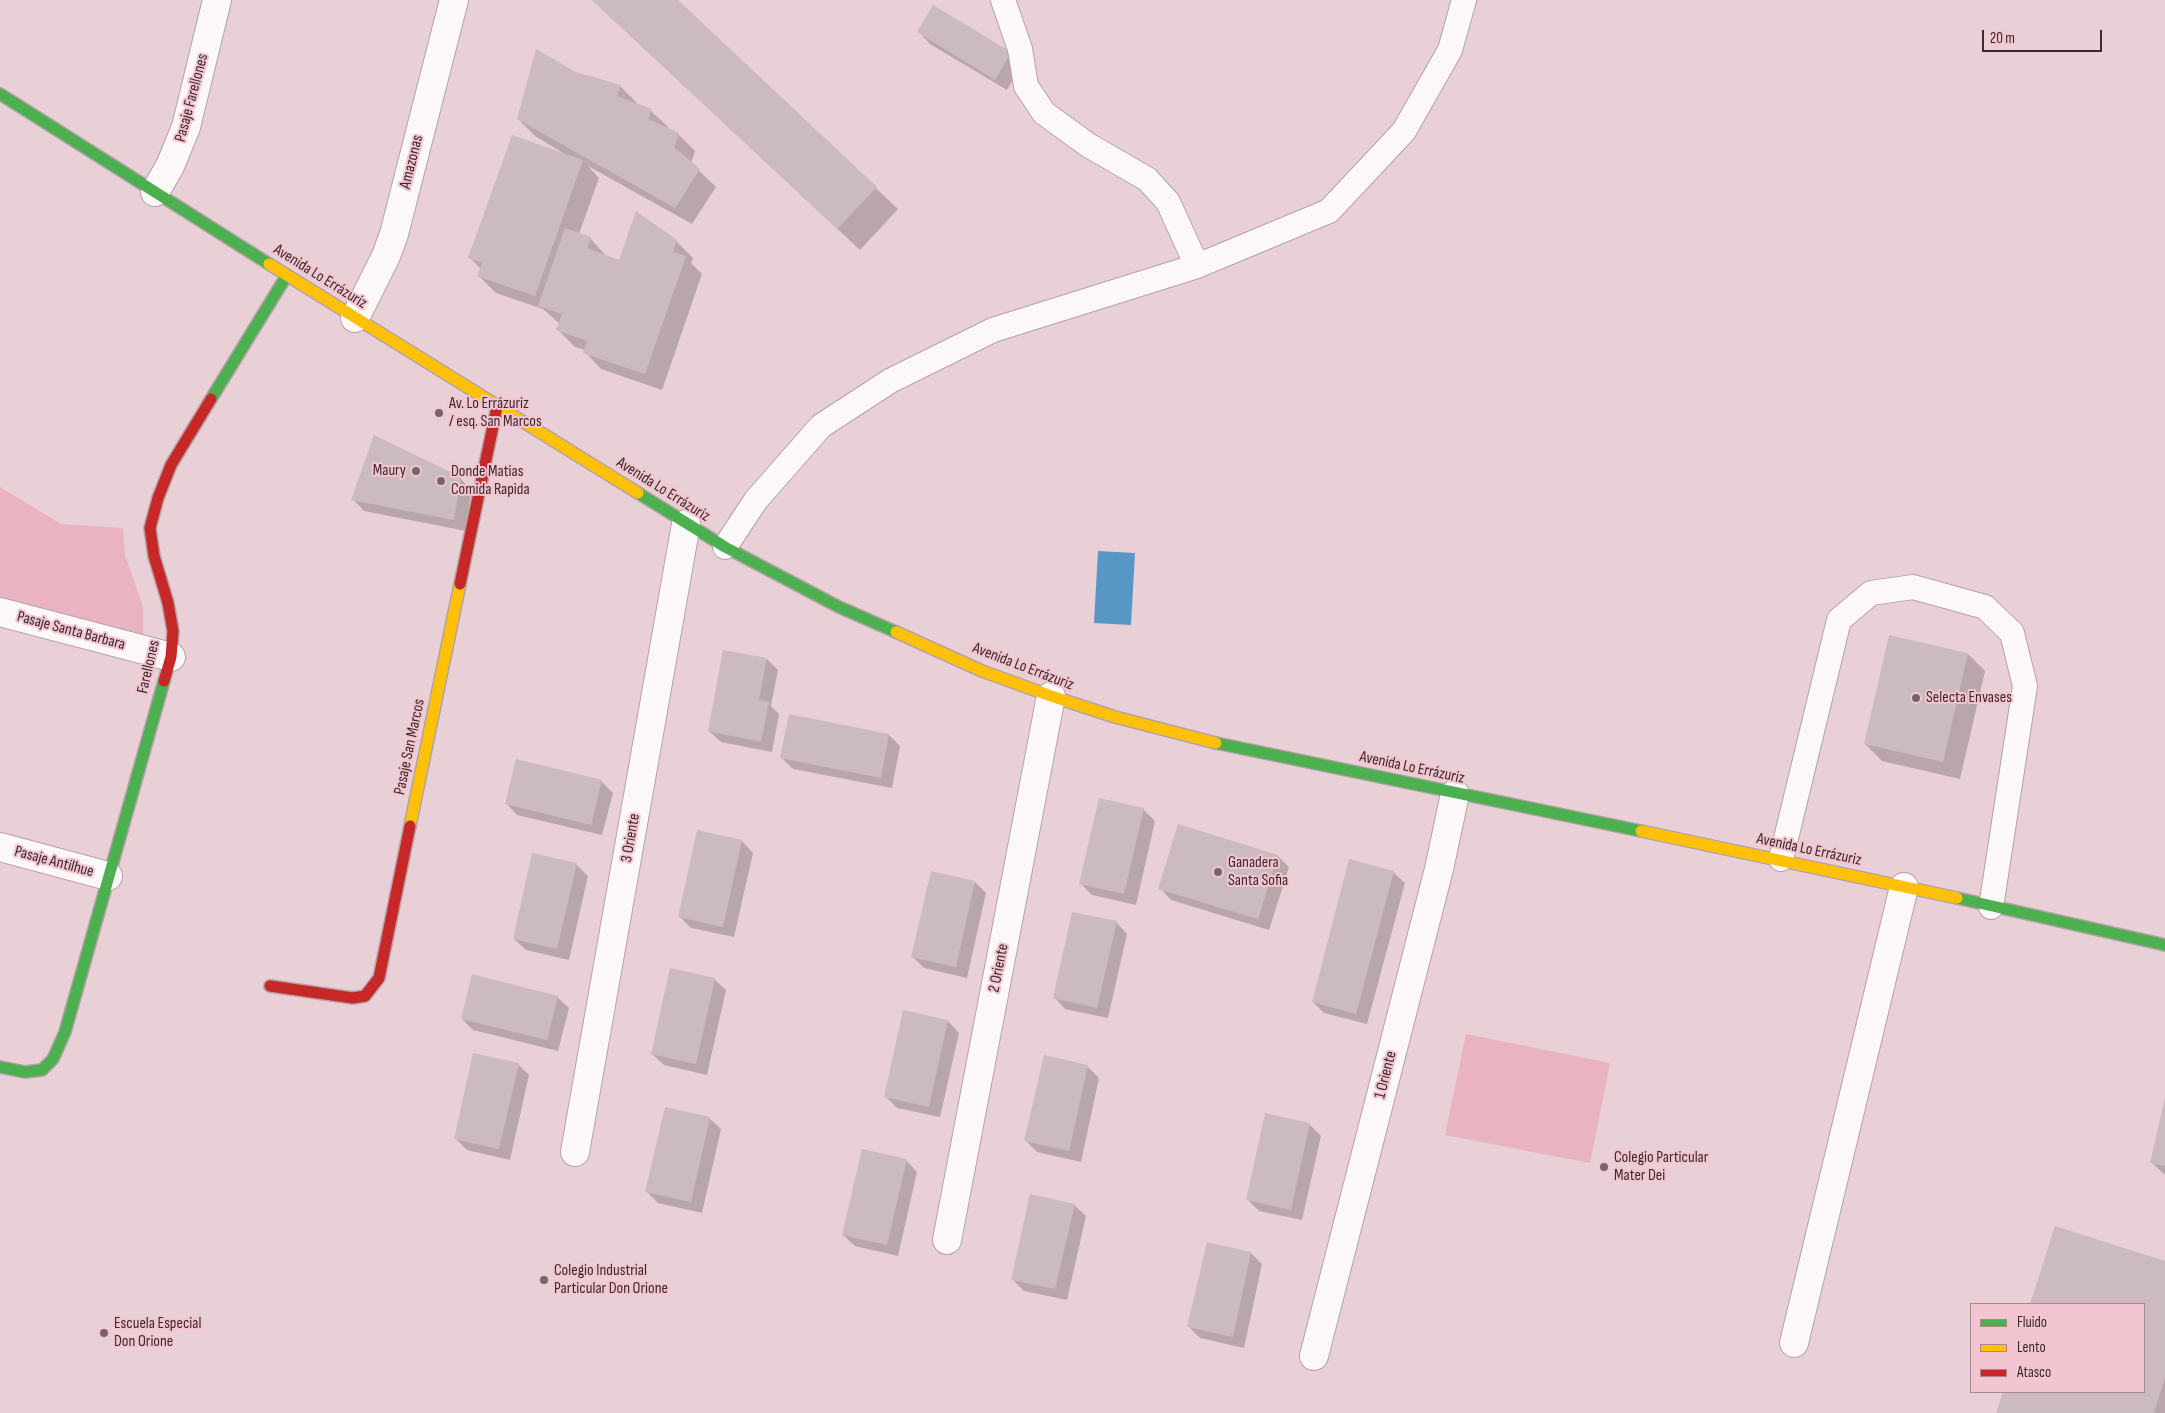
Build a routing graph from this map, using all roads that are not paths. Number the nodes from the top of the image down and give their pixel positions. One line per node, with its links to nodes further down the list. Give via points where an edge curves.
1 (217, 0): 6 (street, Pasaje Farellones, via 186,127)
2 (454, 0): 9 (street, Amazonas, via 394,234)
3 (1003, 0): 7 (lane, via 1020,49 1026,86 1044,114 1088,145 1147,179 1168,202)
4 (1464, 0): 7 (lane, via 1450,50 1404,131 1329,210)
5 (1, 96): 6 (main road, Avenida Lo Errázuriz)
6 (155, 192): 8 (main road, Avenida Lo Errázuriz)
7 (1197, 266): 12 (lane, via 993,330 890,381 822,426 756,500)
8 (287, 275): 9 (main road, Avenida Lo Errázuriz); 14 (main road, Farellones, via 171,465 158,498 150,528 173,631)
9 (355, 318): 10 (main road, Avenida Lo Errázuriz)
10 (497, 407): 11 (main road, Avenida Lo Errázuriz); 23 (main road, Pasaje San Marcos, via 379,978 365,996 353,998)
11 (686, 524): 12 (main road, Avenida Lo Errázuriz); 25 (street, 3 Oriente)
12 (725, 547): 15 (main road, Avenida Lo Errázuriz, via 856,615 982,671)
13 (0, 612): 14 (street, Pasaje Santa Barbara)
14 (171, 657): 19 (main road, Farellones)
15 (1051, 696): 16 (main road, Avenida Lo Errázuriz, via 1189,737); 26 (street, 2 Oriente)
16 (1455, 794): 18 (main road, Avenida Lo Errázuriz); 28 (street, 1 Oriente, via 1439,869)
17 (0, 847): 19 (street, Pasaje Antilhue)
18 (1781, 859): 20 (main road, Avenida Lo Errázuriz); 21 (lane, via 1839,620 1871,593 1912,588 1985,607 2012,633 2025,686)
19 (108, 876): 24 (main road, Farellones, via 65,1032 53,1059 42,1070 25,1072)
20 (1904, 887): 21 (main road, Avenida Lo Errázuriz); 27 (street)
21 (1991, 907): 22 (main road, Avenida Lo Errázuriz)
22 (2165, 945)
23 (270, 986)
24 (0, 1067)
25 (575, 1152)
26 (947, 1240)
27 (1794, 1343)
28 (1314, 1356)

